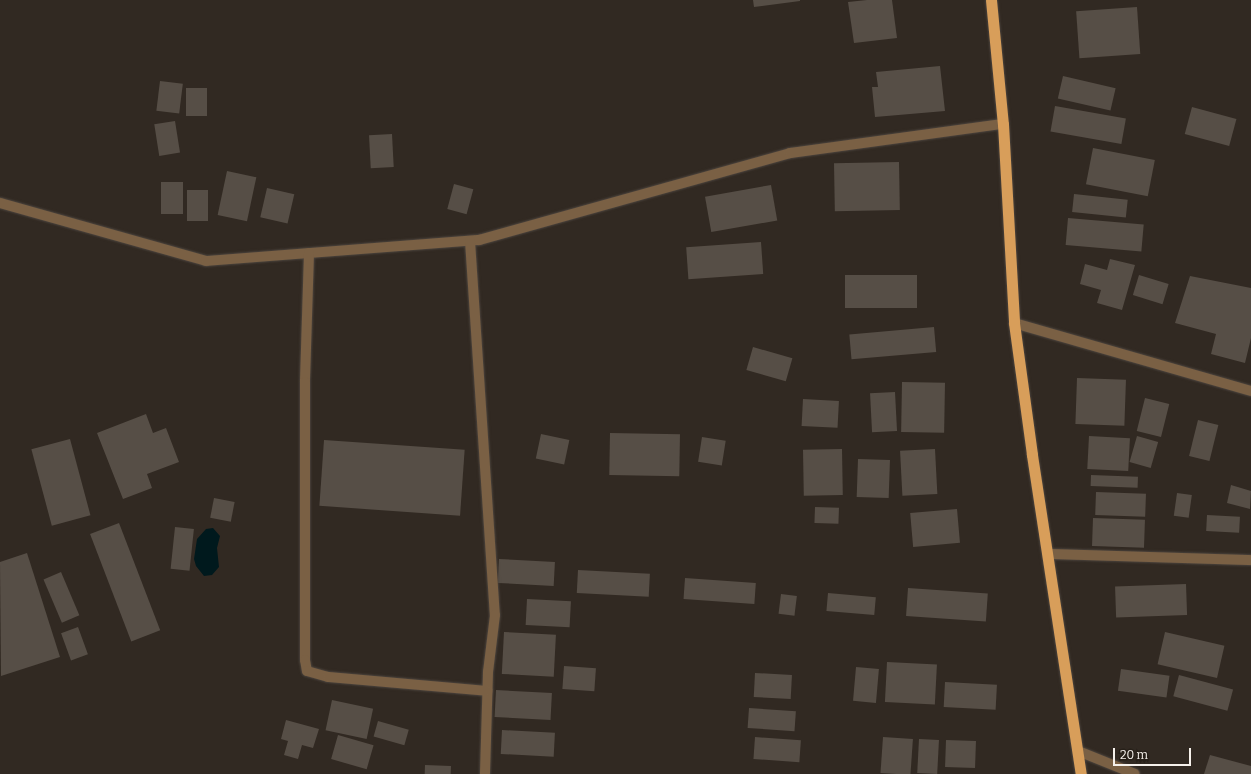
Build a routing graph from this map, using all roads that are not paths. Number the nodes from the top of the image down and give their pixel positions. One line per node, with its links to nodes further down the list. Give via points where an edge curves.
1 (991, 0): 2 (highway)
2 (1003, 124): 4 (street, via 790,152); 6 (highway)
3 (0, 203): 5 (street, via 206,261)
4 (470, 241): 5 (street); 10 (street, via 495,615)
5 (310, 253): 10 (street, via 305,382 305,660 308,671 328,677)
6 (1014, 323): 7 (street); 8 (highway)
7 (1251, 391)
8 (1048, 554): 9 (street); 11 (highway)
9 (1251, 560)
10 (487, 691): 12 (street)
11 (1078, 751): 13 (highway); 14 (street)
12 (485, 774)
13 (1081, 774)
14 (1135, 774)

